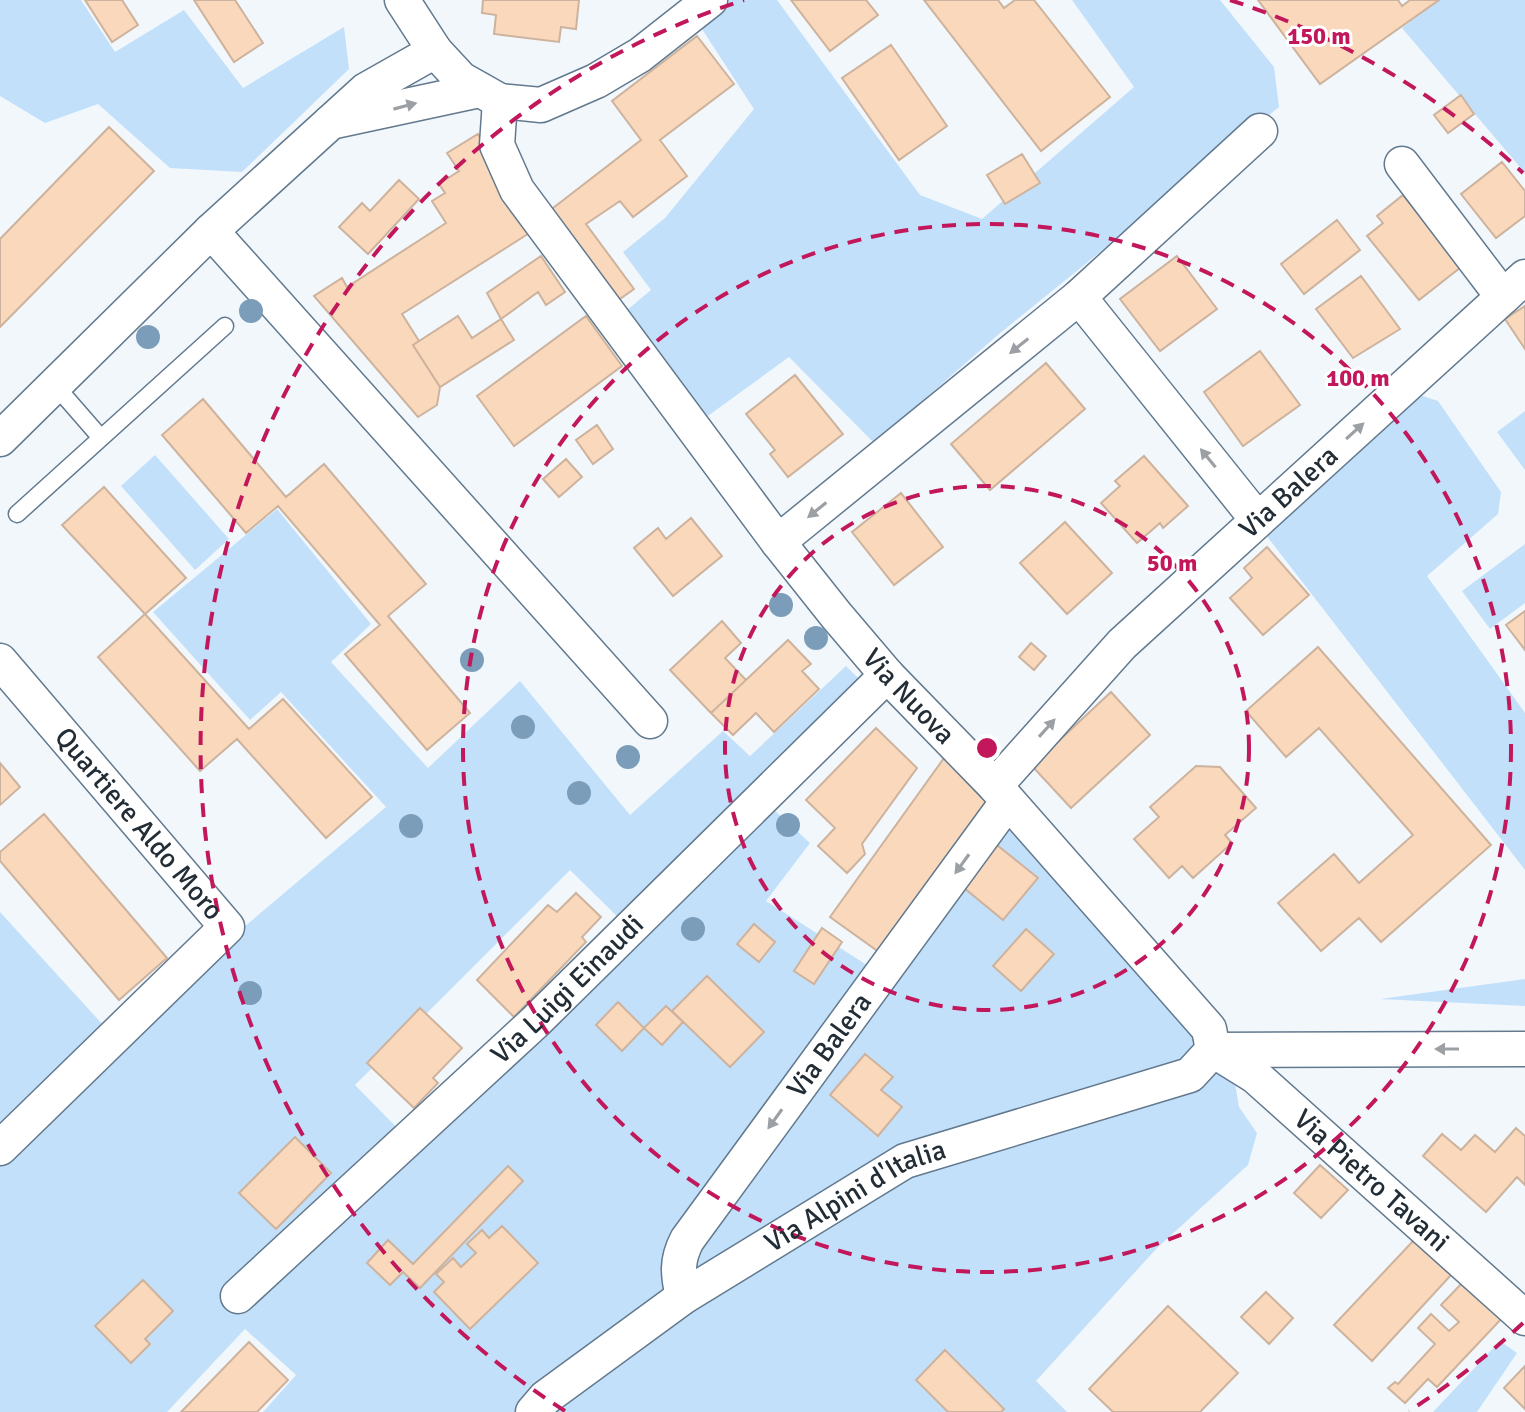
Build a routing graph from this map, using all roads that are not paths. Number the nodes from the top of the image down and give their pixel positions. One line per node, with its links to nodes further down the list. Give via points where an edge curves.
1 (402, 0): 3 (street)
2 (710, 0): 4 (street, via 640,55 596,81 541,105)
3 (435, 51): 4 (street, via 461,79); 5 (street, via 366,90)
4 (490, 96): 5 (street, one-way to 4); 17 (street, Via Nuova, via 497,145 517,190)
5 (330, 123): 8 (street)
6 (1260, 131): 10 (street)
7 (1402, 164): 9 (street)
8 (211, 231): 12 (street); 20 (street)
9 (1514, 287): 16 (street, Via Balera, one-way to 9)
10 (1079, 297): 16 (street, one-way to 10); 17 (street, one-way to 17)
11 (225, 326): 13 (lane)
12 (54, 384): 13 (lane); 14 (street)
13 (101, 438): 15 (lane)
14 (0, 439)
15 (17, 514)
16 (1257, 519): 21 (street, Via Balera, one-way to 16, via 1122,644)
17 (778, 542): 19 (street, Via Nuova)
18 (0, 661): 24 (street, Quartiere Aldo Moro, via 227,927)
19 (887, 675): 21 (street, Via Nuova); 25 (street, Via Luigi Einaudi, via 534,1023)
20 (650, 721)
21 (1002, 794): 23 (street, Via Nuova, via 1209,1029); 26 (street, Via Balera, one-way to 26, via 687,1240 677,1271)
22 (1525, 1049): 23 (street, one-way to 23)
23 (1213, 1050): 26 (street, Via Alpini d'Italia, via 1190,1075 905,1161); 27 (street, Via Pietro Tavani, via 1255,1076)
24 (0, 1148)
25 (238, 1296)
26 (683, 1297): 28 (street, Via Alpini d'Italia)
27 (1525, 1318)
28 (533, 1412)

